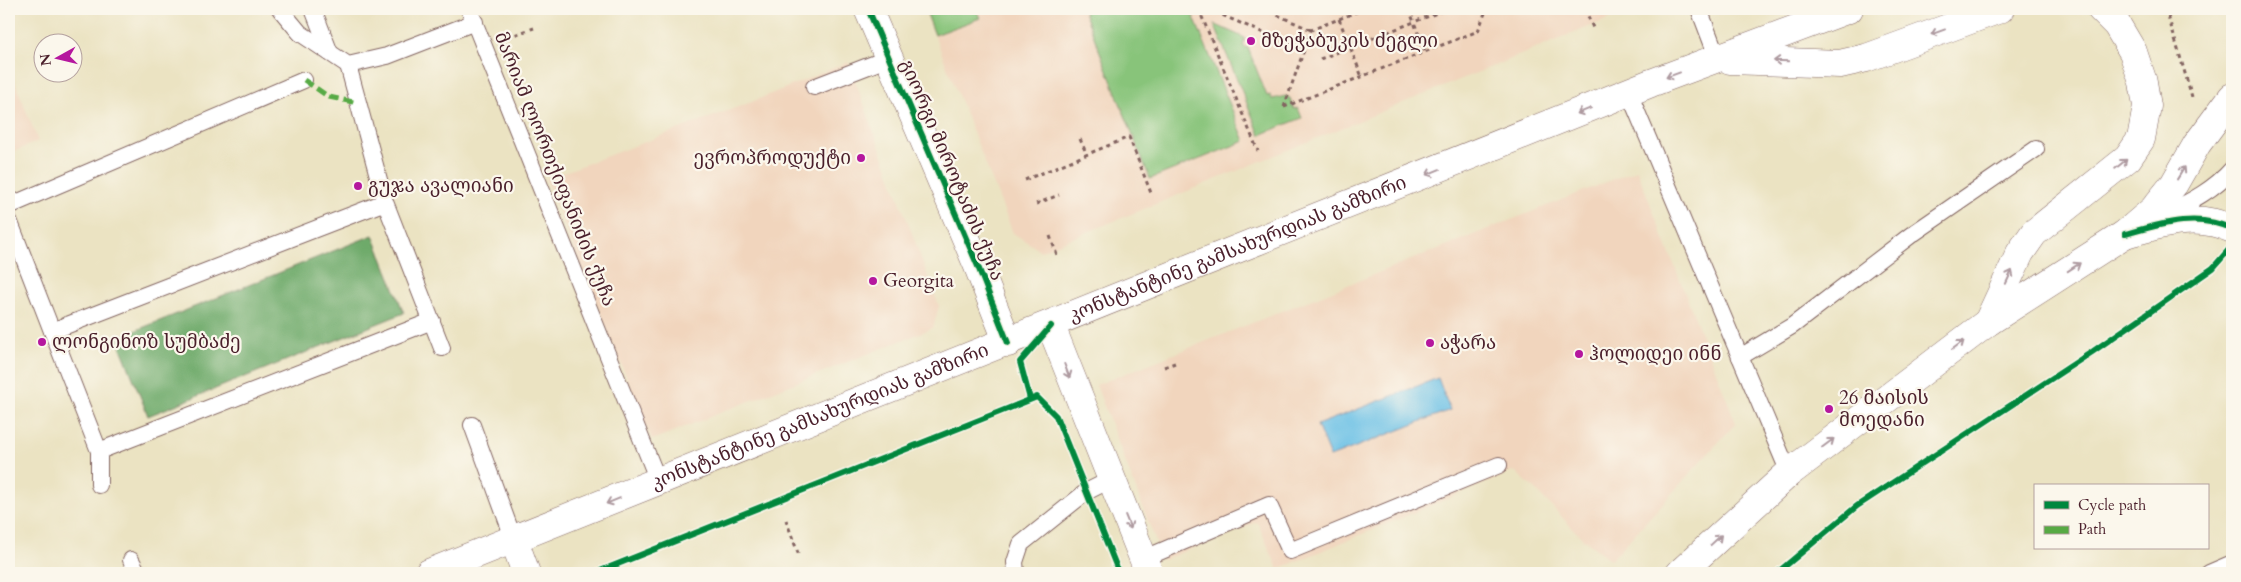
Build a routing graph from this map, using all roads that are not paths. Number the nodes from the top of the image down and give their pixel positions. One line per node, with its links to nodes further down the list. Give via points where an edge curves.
1 (280, 9): 9 (lane, via 300,33)
2 (313, 9): 9 (lane)
3 (868, 9): 10 (main road, გიორგი მიროტაძის ქუჩა)
4 (1699, 9): 11 (lane)
5 (1849, 9): 11 (main road)
6 (2000, 9): 11 (main road, one-way to 11, via 1866,58 1840,64)
7 (2101, 9): 25 (main road, one-way to 7, via 2020,253 2034,233 2128,158 2141,140 2147,106 2143,82 2133,52 2117,25)
8 (472, 15): 12 (lane, მარიამ ლორთქიფანიძის ქუჩა, via 388,56); 36 (lane, მარიამ ლორთქიფანიძის ქუჩა)
9 (330, 53): 12 (lane)
10 (889, 58): 14 (lane); 28 (main road, გიორგი მიროტაძის ქუჩა)
11 (1718, 59): 15 (main road, one-way to 15)
12 (348, 65): 19 (lane)
13 (304, 80): 20 (lane)
14 (814, 86)
15 (1629, 93): 26 (main road, კონსტანტინე გამსახურდიას გამზირი, one-way to 26); 30 (lane)
16 (2232, 97): 23 (main road, one-way to 16, via 2153,210 2174,184 2197,144)
17 (2036, 149): 30 (lane, via 1911,235 1792,326)
18 (2232, 169): 23 (lane, via 2222,181 2195,199)
19 (386, 202): 24 (lane); 27 (lane)
20 (9, 206)
21 (9, 220): 27 (lane)
22 (2232, 228): 23 (main road, via 2211,220 2188,220)
23 (2125, 234): 25 (main road, one-way to 23)
24 (432, 321): 29 (lane); 32 (lane)
25 (1988, 322): 34 (main road, one-way to 25)
26 (1051, 326): 28 (main road, კონსტანტინე გამსახურდიას გამზირი); 35 (main road, one-way to 35)
27 (52, 331): 32 (lane)
28 (1008, 343): 36 (main road, კონსტანტინე გამსახურდიას გამზირი)
29 (442, 348)
30 (1740, 357): 34 (lane)
31 (472, 425): 38 (lane)
32 (99, 451): 37 (lane)
33 (1499, 465): 40 (lane, via 1290,551 1269,505)
34 (1789, 473): 44 (main road, one-way to 34)
35 (1110, 480): 40 (main road, one-way to 40); 43 (lane, via 1086,492 1021,544 1015,562)
36 (659, 483): 38 (main road, კონსტანტინე გამსახურდიას გამზირი, one-way to 38)
37 (99, 485)
38 (514, 540): 41 (main road, კონსტანტინე გამსახურდიას გამზირი); 42 (main road)
39 (2230, 564): 45 (lane)
40 (1146, 566)
41 (429, 573)
42 (526, 573)
43 (1016, 573)
44 (1680, 573)
45 (2209, 573)

